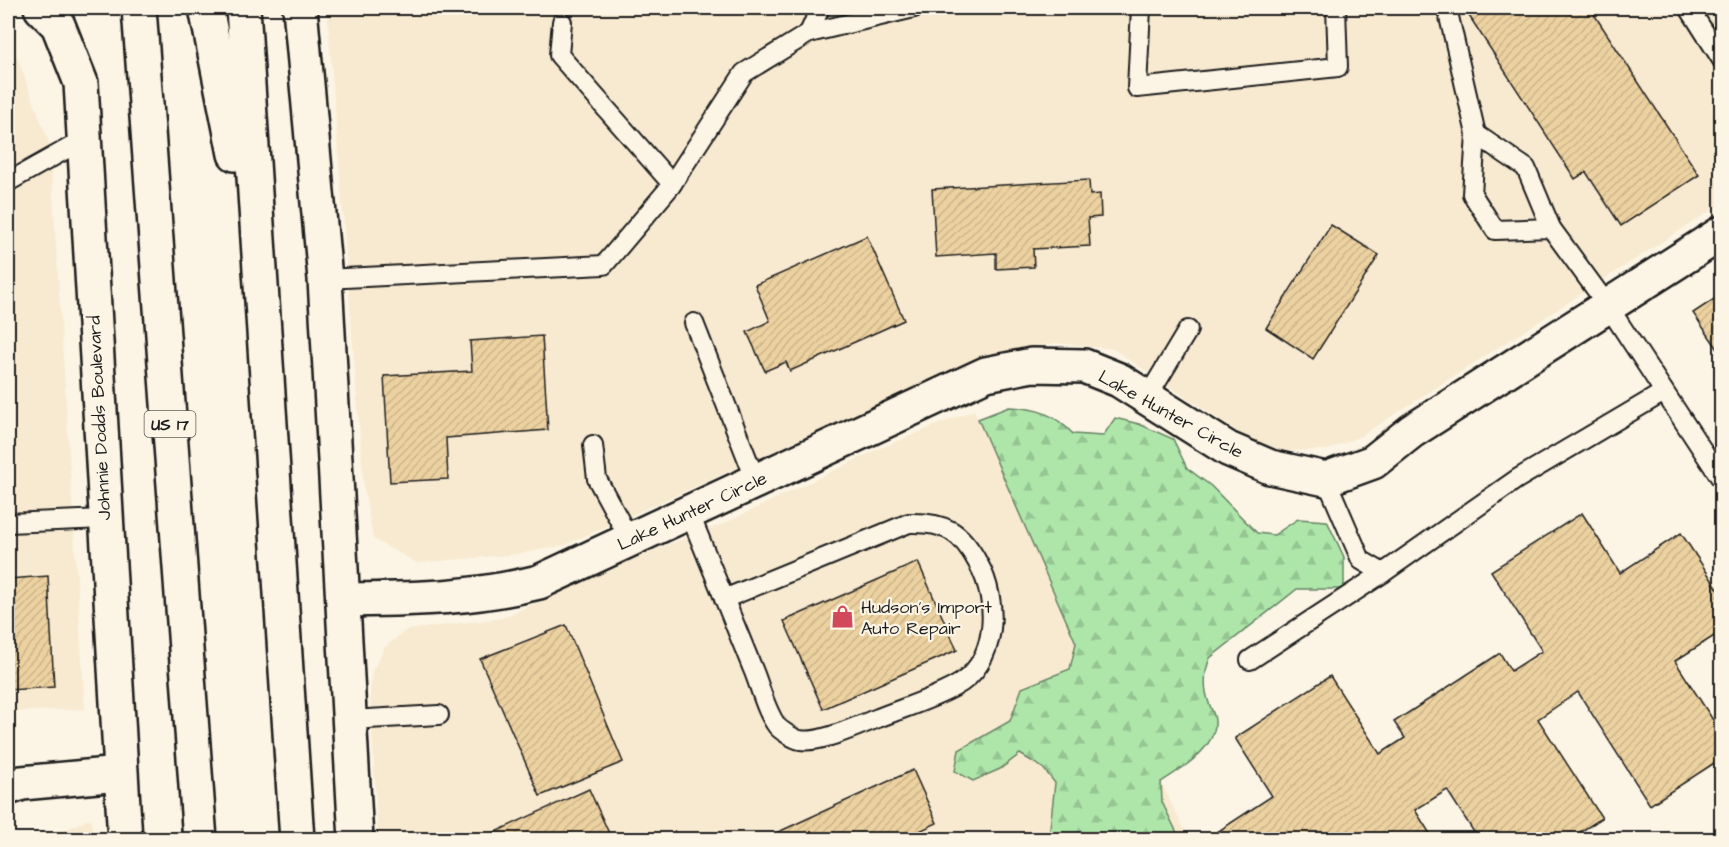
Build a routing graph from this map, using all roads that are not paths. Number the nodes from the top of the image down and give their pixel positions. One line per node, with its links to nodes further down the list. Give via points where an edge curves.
1 (40, 8): 16 (main road, Johnnie Dodds Boulevard, via 58,25 81,83)
2 (139, 8): 45 (main road, US 17)
3 (206, 8): 22 (main road)
4 (243, 8): 22 (main road)
5 (300, 8): 21 (main road)
6 (820, 8): 13 (lane)
7 (914, 8): 13 (lane)
8 (1141, 8): 9 (lane, via 1137,88 1338,68)
9 (1336, 8)
10 (1447, 8): 15 (lane)
11 (1689, 8): 14 (lane)
12 (562, 22): 18 (lane, via 559,55)
13 (809, 33): 18 (lane, via 744,73)
14 (1722, 60)
15 (1476, 134): 19 (lane, via 1526,168); 19 (lane, via 1472,194 1495,230)
16 (83, 140): 17 (lane); 33 (main road, Johnnie Dodds Boulevard)
17 (8, 182)
18 (672, 184): 21 (lane, via 604,266)
19 (1551, 228): 23 (lane)
20 (1722, 233): 23 (main road)
21 (325, 279): 38 (main road)
22 (261, 283): 46 (main road)
23 (1608, 306): 26 (lane); 29 (main road, via 1412,431 1373,462)
24 (694, 323): 31 (lane)
25 (1188, 330): 27 (lane)
26 (1664, 392): 30 (lane); 36 (lane, via 1517,479)
27 (1147, 398): 29 (main road, Lake Hunter Circle, via 1228,449 1270,467); 31 (main road, Lake Hunter Circle, via 1084,366 1032,365 1009,369 986,374)
28 (593, 445): 35 (lane, via 597,479)
29 (1326, 479): 36 (lane, via 1361,560)
30 (1722, 480)
31 (756, 481): 32 (main road, Lake Hunter Circle)
32 (689, 512): 35 (main road, Lake Hunter Circle); 37 (lane)
33 (104, 519): 34 (lane); 42 (main road, Johnnie Dodds Boulevard)
34 (8, 523)
35 (630, 540): 38 (main road, Lake Hunter Circle, via 539,582 493,594)
36 (1383, 573): 39 (lane)
37 (724, 599): 37 (lane, via 777,727 800,740 833,736 955,687 972,672 991,635 992,608 982,570 970,548 951,530 935,522 909,523)
38 (343, 600): 41 (main road)
39 (1250, 660)
40 (439, 715): 41 (lane)
41 (350, 720): 47 (main road)
42 (119, 774): 43 (main road, via 22,783); 44 (main road, Johnnie Dodds Boulevard)
43 (8, 788)
44 (125, 840)
45 (201, 840)
46 (297, 840)
47 (356, 840)

